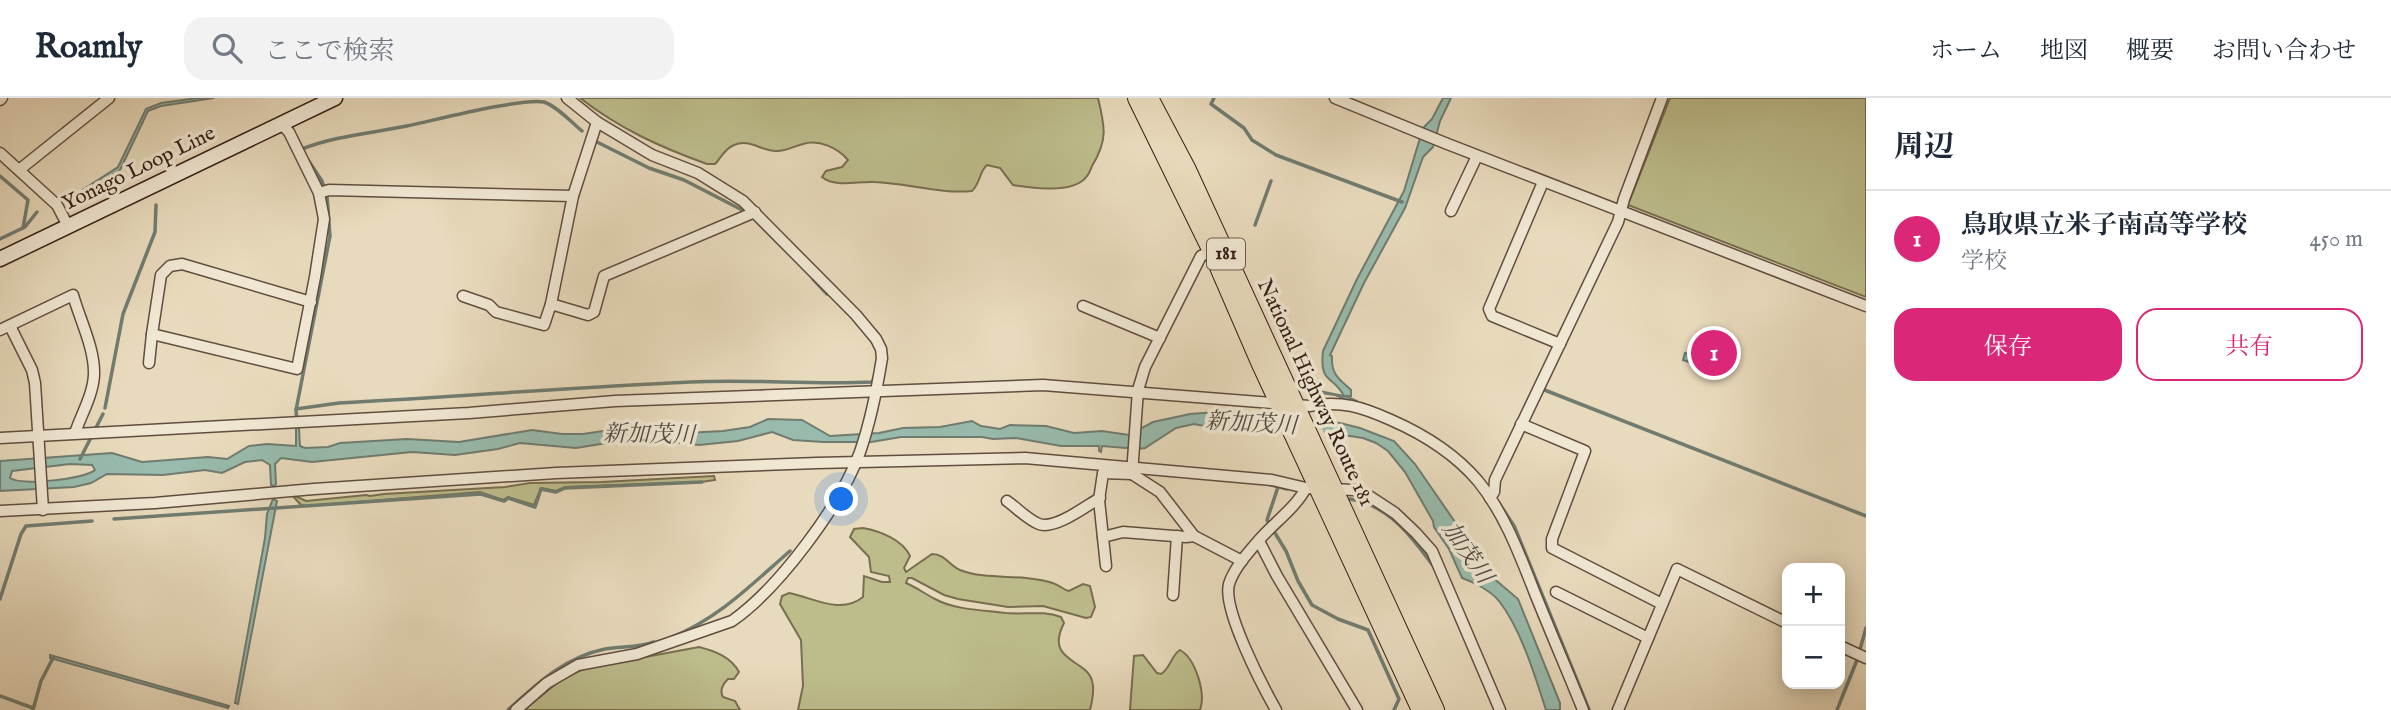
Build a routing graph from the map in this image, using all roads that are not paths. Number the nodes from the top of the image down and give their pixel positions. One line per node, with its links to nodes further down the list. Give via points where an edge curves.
1 (109, 98): 12 (street)
2 (335, 98): 9 (main road, Yonago Loop Line)
3 (567, 98): 8 (street)
4 (1137, 98): 20 (highway, National Highway Route 181 / 181)
5 (1149, 98): 20 (highway, National Highway Route 181 / 181, via 1187,170)
6 (1335, 98): 11 (street)
7 (1662, 98): 18 (street)
8 (597, 122): 15 (street); 17 (street, via 652,155 711,179)
9 (281, 124): 14 (street); 19 (main road, Yonago Loop Line)
10 (0, 153): 12 (street)
11 (1477, 156): 13 (street); 16 (street)
12 (19, 170): 19 (street, via 57,205)
13 (1542, 182): 18 (street); 30 (street, via 1489,309 1492,316)
14 (319, 192): 15 (street); 23 (street, via 324,219)
15 (573, 196): 24 (street)
16 (1451, 211)
17 (755, 212): 24 (street, via 604,276 594,312 587,315); 33 (street, via 876,339 882,358)
18 (1620, 212): 26 (street); 30 (street)
19 (68, 226): 21 (main road, Yonago Loop Line)
20 (1217, 248): 29 (street, via 1201,256); 34 (highway, National Highway Route 181 / 181)
21 (0, 259)
22 (463, 296): 24 (street, via 496,312 544,325)
23 (311, 302): 28 (street, via 297,369); 28 (street, via 182,264 170,266 161,275)
24 (551, 304)
25 (1083, 306): 29 (street)
26 (1866, 306)
27 (5, 328): 36 (street, via 73,295 93,359 91,390); 37 (street, via 32,370)
28 (152, 334): 31 (street)
29 (1160, 338): 32 (street)
30 (1560, 344): 35 (street)
31 (149, 363)
32 (1138, 393): 33 (street, via 1043,385); 34 (street); 40 (street)
33 (874, 395): 36 (street, via 615,401); 39 (street)
34 (1290, 407): 41 (highway, National Highway Route 181 / 181); 43 (street, via 1329,402 1401,424 1465,468)
35 (1521, 425): 43 (street); 55 (street, via 1585,452 1552,548)
36 (75, 433): 37 (street)
37 (38, 437): 38 (street); 45 (street)
38 (0, 438)
39 (857, 458): 40 (street, via 1026,458); 45 (street); 60 (street, via 796,560 744,613 651,650 578,665 547,683)
40 (1132, 467): 41 (street); 42 (street, via 1103,473); 48 (street, via 1160,492)
41 (1321, 489): 50 (street); 63 (highway, National Highway Route 181 / 181); 64 (highway, National Highway Route 181 / 181); 65 (street, via 1354,491 1383,504 1432,551)
42 (1100, 498): 44 (street, via 1043,526); 49 (street)
43 (1490, 498): 66 (street, via 1511,536)
44 (1007, 501)
45 (43, 506): 46 (street)
46 (0, 511)
47 (1177, 536): 48 (street); 49 (street, via 1123,532); 54 (street)
48 (1194, 536): 51 (street)
49 (1103, 537): 52 (street)
50 (1259, 541): 51 (street); 62 (street)
51 (1242, 561): 61 (street, via 1228,587 1230,606)
52 (1106, 566)
53 (1556, 592): 57 (street)
54 (1173, 595)
55 (1662, 604): 56 (street, via 1677,569); 57 (street)
56 (1782, 621)
57 (1648, 638): 67 (street)
58 (1845, 648): 59 (street)
59 (1866, 658)
60 (516, 710)
61 (1276, 710)
62 (1357, 710)
63 (1421, 710)
64 (1435, 710)
65 (1500, 710)
66 (1583, 710)
67 (1618, 710)

